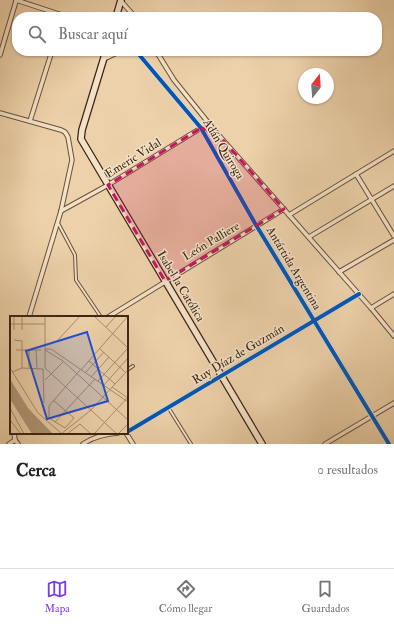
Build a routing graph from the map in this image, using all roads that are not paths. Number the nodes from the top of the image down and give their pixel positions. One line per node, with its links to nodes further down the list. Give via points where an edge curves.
1 (16, 0): 3 (street); 4 (street)
2 (121, 0): 5 (main road); 6 (street)
3 (13, 12)
4 (50, 12)
5 (117, 12)
6 (131, 12)
7 (12, 14): 8 (street)
8 (0, 55)
9 (50, 56): 18 (street)
10 (105, 56): 14 (main road)
11 (110, 56): 14 (street)
12 (140, 56): 16 (street, Adán Quiroga)
13 (159, 56): 15 (street, Adán Quiroga)
14 (104, 59): 23 (main road, Isabel la Católica, via 81,139)
15 (184, 92): 16 (street); 20 (street, Adán Quiroga)
16 (178, 100): 19 (street, Adán Quiroga)
17 (0, 113): 18 (street)
18 (30, 121): 27 (street, via 61,130 68,137 72,160)
19 (201, 128): 20 (street); 23 (street, Emeric Vidal); 30 (street, Adán Quiroga)
20 (215, 130): 26 (street, Adán Quiroga)
21 (394, 151): 22 (street)
22 (356, 174): 25 (street); 28 (street)
23 (108, 185): 27 (street, Emeric Vidal); 35 (main road, Isabel la Católica)
24 (394, 186): 25 (street)
25 (372, 200): 31 (street); 32 (street)
26 (284, 209): 28 (street, Adán Quiroga); 30 (street, León Palliere)
27 (61, 211): 29 (street)
28 (289, 215): 32 (street, Adán Quiroga)
29 (58, 223): 39 (street); 40 (lane, via 75,255 76,280)
30 (256, 225): 35 (street, León Palliere); 42 (street, Antártida Argentina)
31 (394, 236)
32 (309, 237): 34 (street, Adán Quiroga)
33 (394, 240): 34 (street)
34 (339, 272): 36 (street, Adán Quiroga)
35 (165, 281): 41 (street, León Palliere); 46 (main road, Isabel la Católica)
36 (359, 294): 38 (street, Adán Quiroga); 42 (street, Ruy Díaz de Guzmán)
37 (394, 294): 38 (street)
38 (371, 308): 43 (street, Adán Quiroga)
39 (30, 316)
40 (100, 316)
41 (110, 316)
42 (314, 320): 46 (street, Ruy Díaz de Guzmán); 49 (street, Antártida Argentina)
43 (394, 336)
44 (133, 366): 45 (lane)
45 (128, 369)
46 (221, 376): 48 (street, Ruy Díaz de Guzmán); 60 (main road, Isabel la Católica)
47 (394, 403): 49 (street)
48 (168, 407): 50 (street, Ruy Díaz de Guzmán); 59 (lane)
49 (372, 416): 61 (street); 62 (street, Antártida Argentina)
50 (128, 431)
51 (14, 434): 54 (street)
52 (111, 434): 57 (street)
53 (128, 434): 58 (street)
54 (15, 440): 55 (street); 56 (street)
55 (9, 444)
56 (18, 444)
57 (83, 444)
58 (133, 444)
59 (191, 444)
60 (262, 444)
61 (325, 444)
62 (389, 444)

